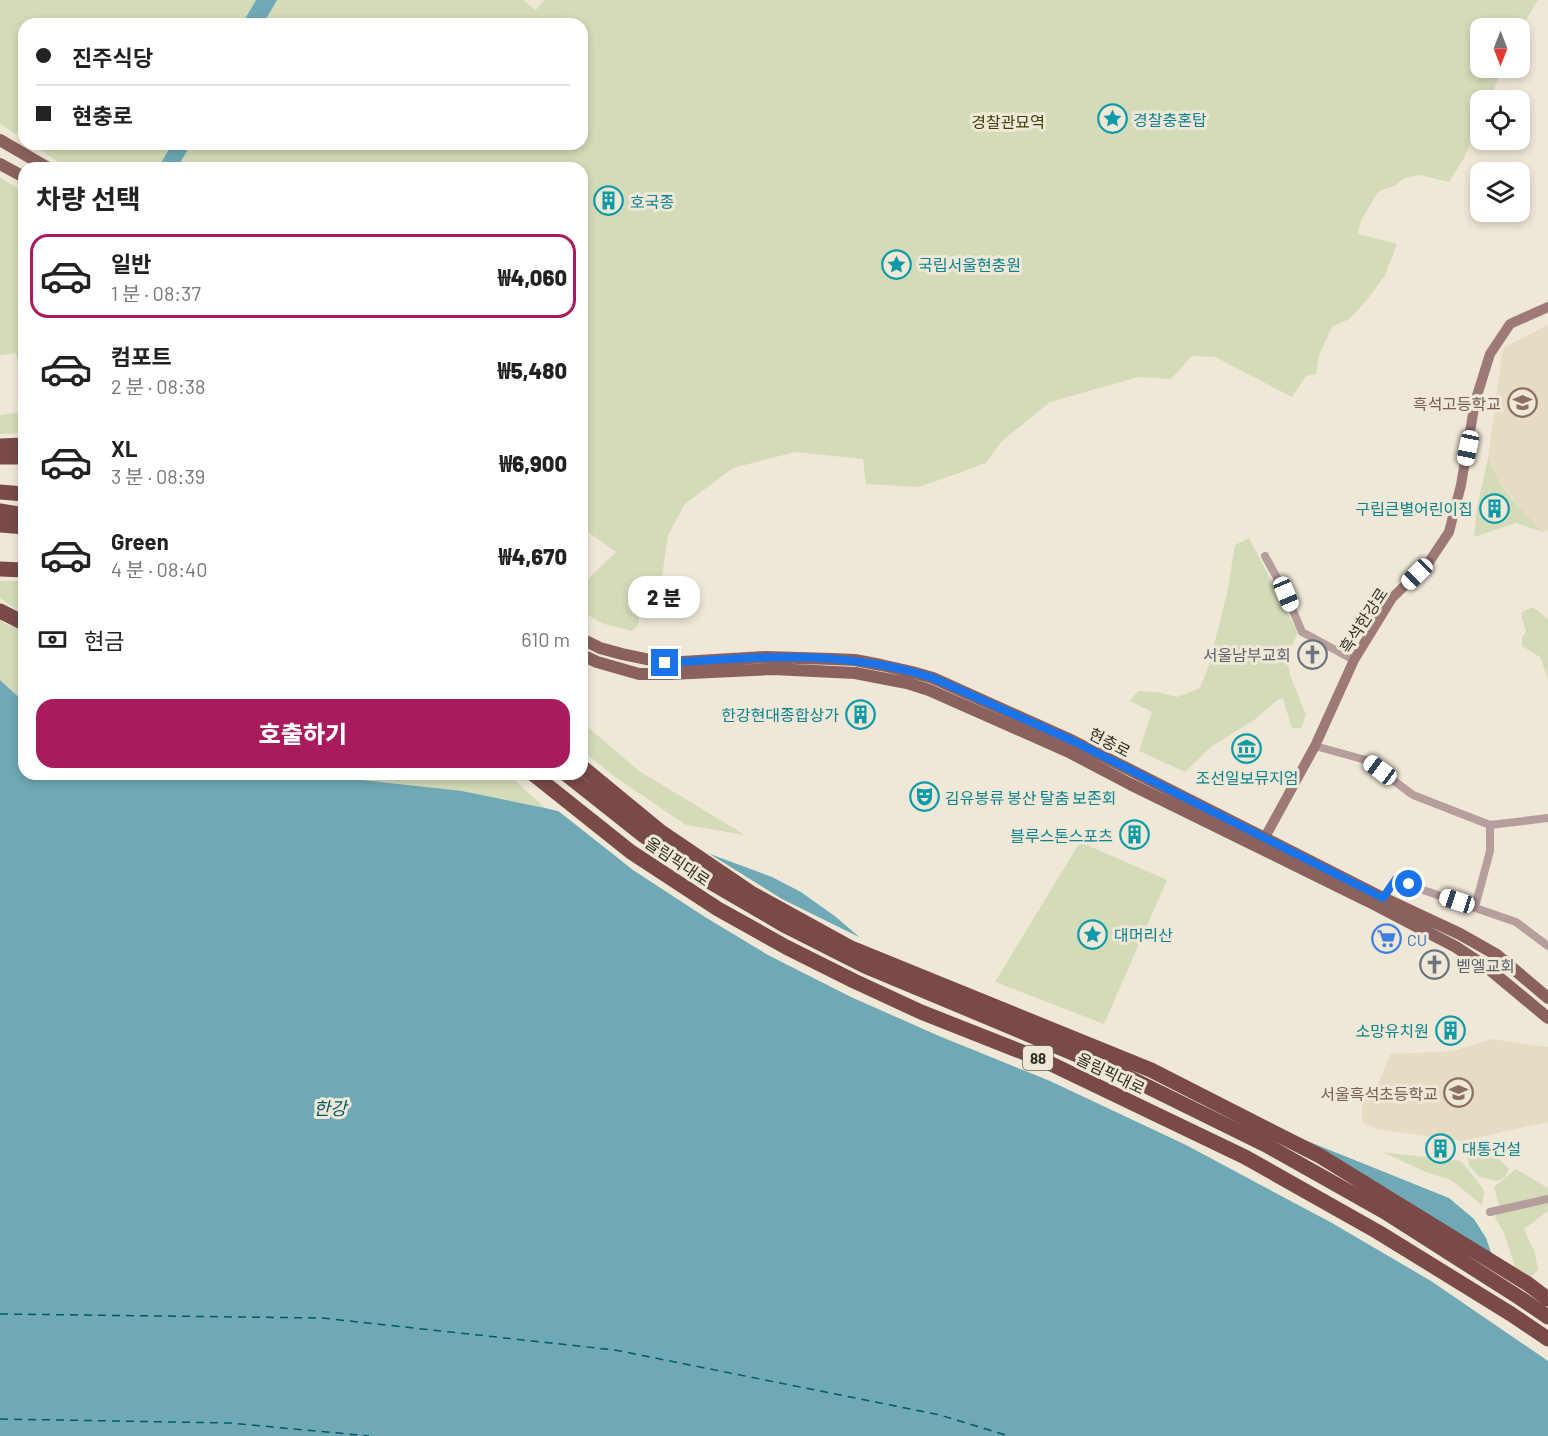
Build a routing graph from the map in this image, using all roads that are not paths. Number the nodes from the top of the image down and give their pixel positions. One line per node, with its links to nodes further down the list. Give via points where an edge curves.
1 (0, 140): 2 (main road)
2 (38, 162)
3 (0, 164): 4 (main road)
4 (18, 174)
5 (1548, 307): 21 (street, 흑석한강로, via 1510,324 1490,354 1475,402 1449,532 1429,562 1392,598)
6 (0, 446): 7 (highway)
7 (18, 446)
8 (0, 492): 9 (highway)
9 (18, 494)
10 (0, 511): 11 (highway)
11 (18, 514)
12 (0, 525): 13 (highway)
13 (18, 526)
14 (1265, 555): 21 (street, via 1302,632)
15 (0, 569): 16 (highway)
16 (18, 570)
17 (0, 611): 18 (highway)
18 (18, 620)
19 (588, 642): 28 (main road, 현충로, via 665,663 777,656 855,660 933,678 1073,741)
20 (588, 658): 33 (main road, 현충로, via 639,674 773,669 855,673 929,690 1069,752 1446,942 1489,969)
21 (1354, 660): 22 (street, 흑석한강로)
22 (1315, 746): 27 (street, via 1366,760 1413,795); 28 (street, 흑석한강로)
23 (588, 772): 36 (highway, 올림픽대로 / 88, via 661,832 751,893 851,948 1151,1070 1320,1156)
24 (541, 780): 38 (highway, 올림픽대로 / 88, via 631,852 718,909 786,947 921,1012 1045,1061 1245,1157 1378,1232)
25 (574, 780): 37 (highway, 올림픽대로 / 88, via 712,883 784,925 865,966 1118,1072 1266,1145 1385,1212)
26 (1548, 818): 27 (street)
27 (1490, 825): 30 (street, via 1490,851)
28 (1264, 838): 29 (main road, 현충로)
29 (1383, 898): 30 (street, via 1396,879); 32 (main road, 현충로, via 1497,955)
30 (1475, 907): 31 (street, via 1516,922)
31 (1548, 946)
32 (1548, 998)
33 (1548, 1018)
34 (1548, 1200): 35 (street)
35 (1490, 1212)
36 (1548, 1299)
37 (1548, 1317)
38 (1548, 1339)

